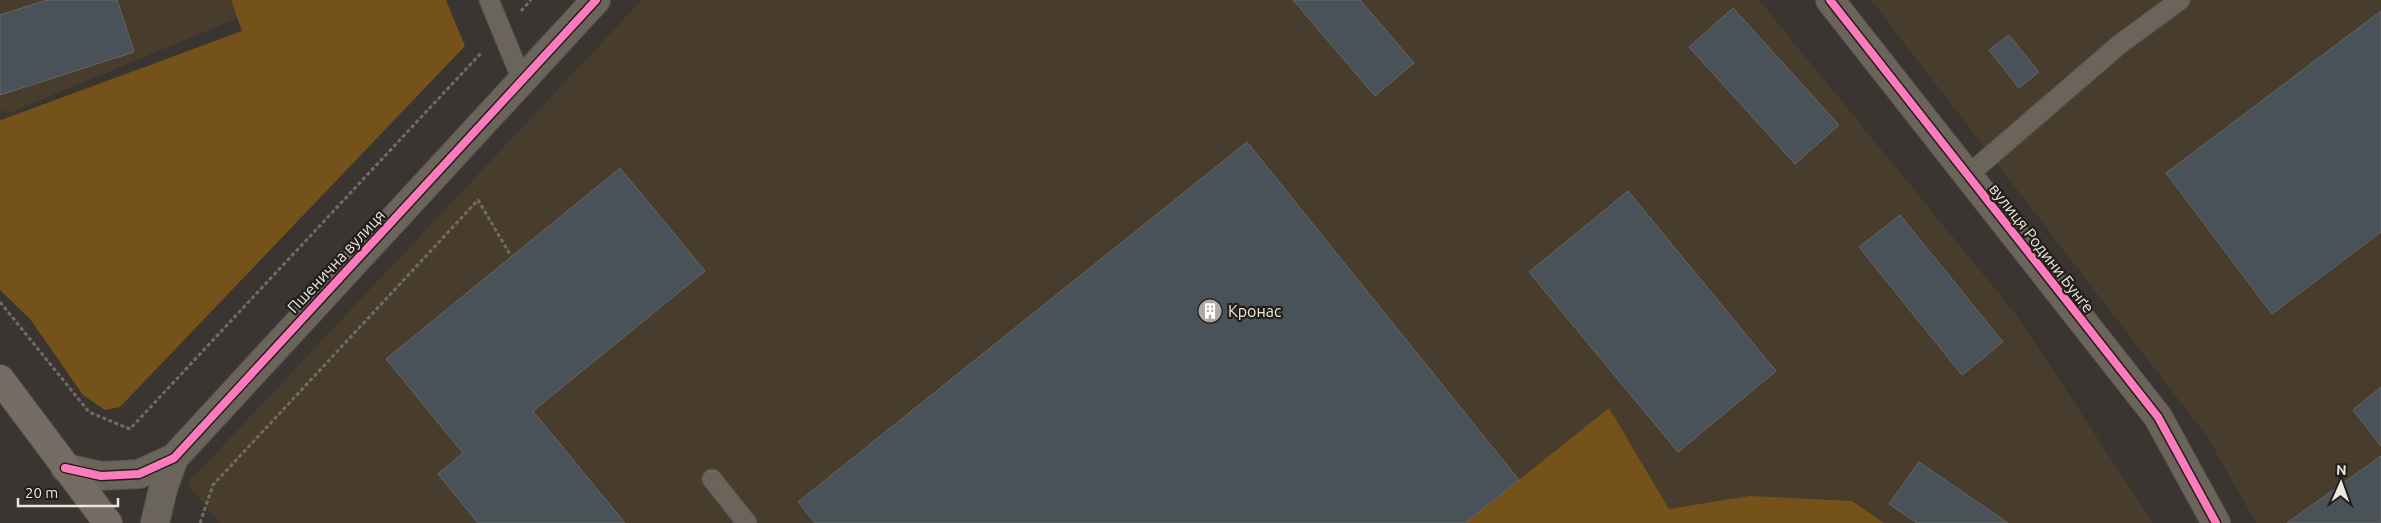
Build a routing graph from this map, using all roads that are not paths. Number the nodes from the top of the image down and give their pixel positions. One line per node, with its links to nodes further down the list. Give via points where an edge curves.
1 (489, 0): 5 (lane)
2 (596, 0): 5 (street, Пшенична вулиця)
3 (1830, 0): 6 (street, вулиця Родини Бунґе)
4 (2180, 0): 6 (lane, via 2120,44)
5 (522, 80): 8 (street, Пшенична вулиця)
6 (1968, 175): 14 (street, вулиця Родини Бунґе, via 2158,417)
7 (0, 379): 9 (main road)
8 (174, 458): 9 (street, Пшенична вулиця, via 139,474 101,476); 12 (street, Пшенична вулиця)
9 (65, 468): 11 (main road)
10 (712, 479): 13 (lane)
11 (108, 523)
12 (155, 523)
13 (747, 523)
14 (2216, 523)

